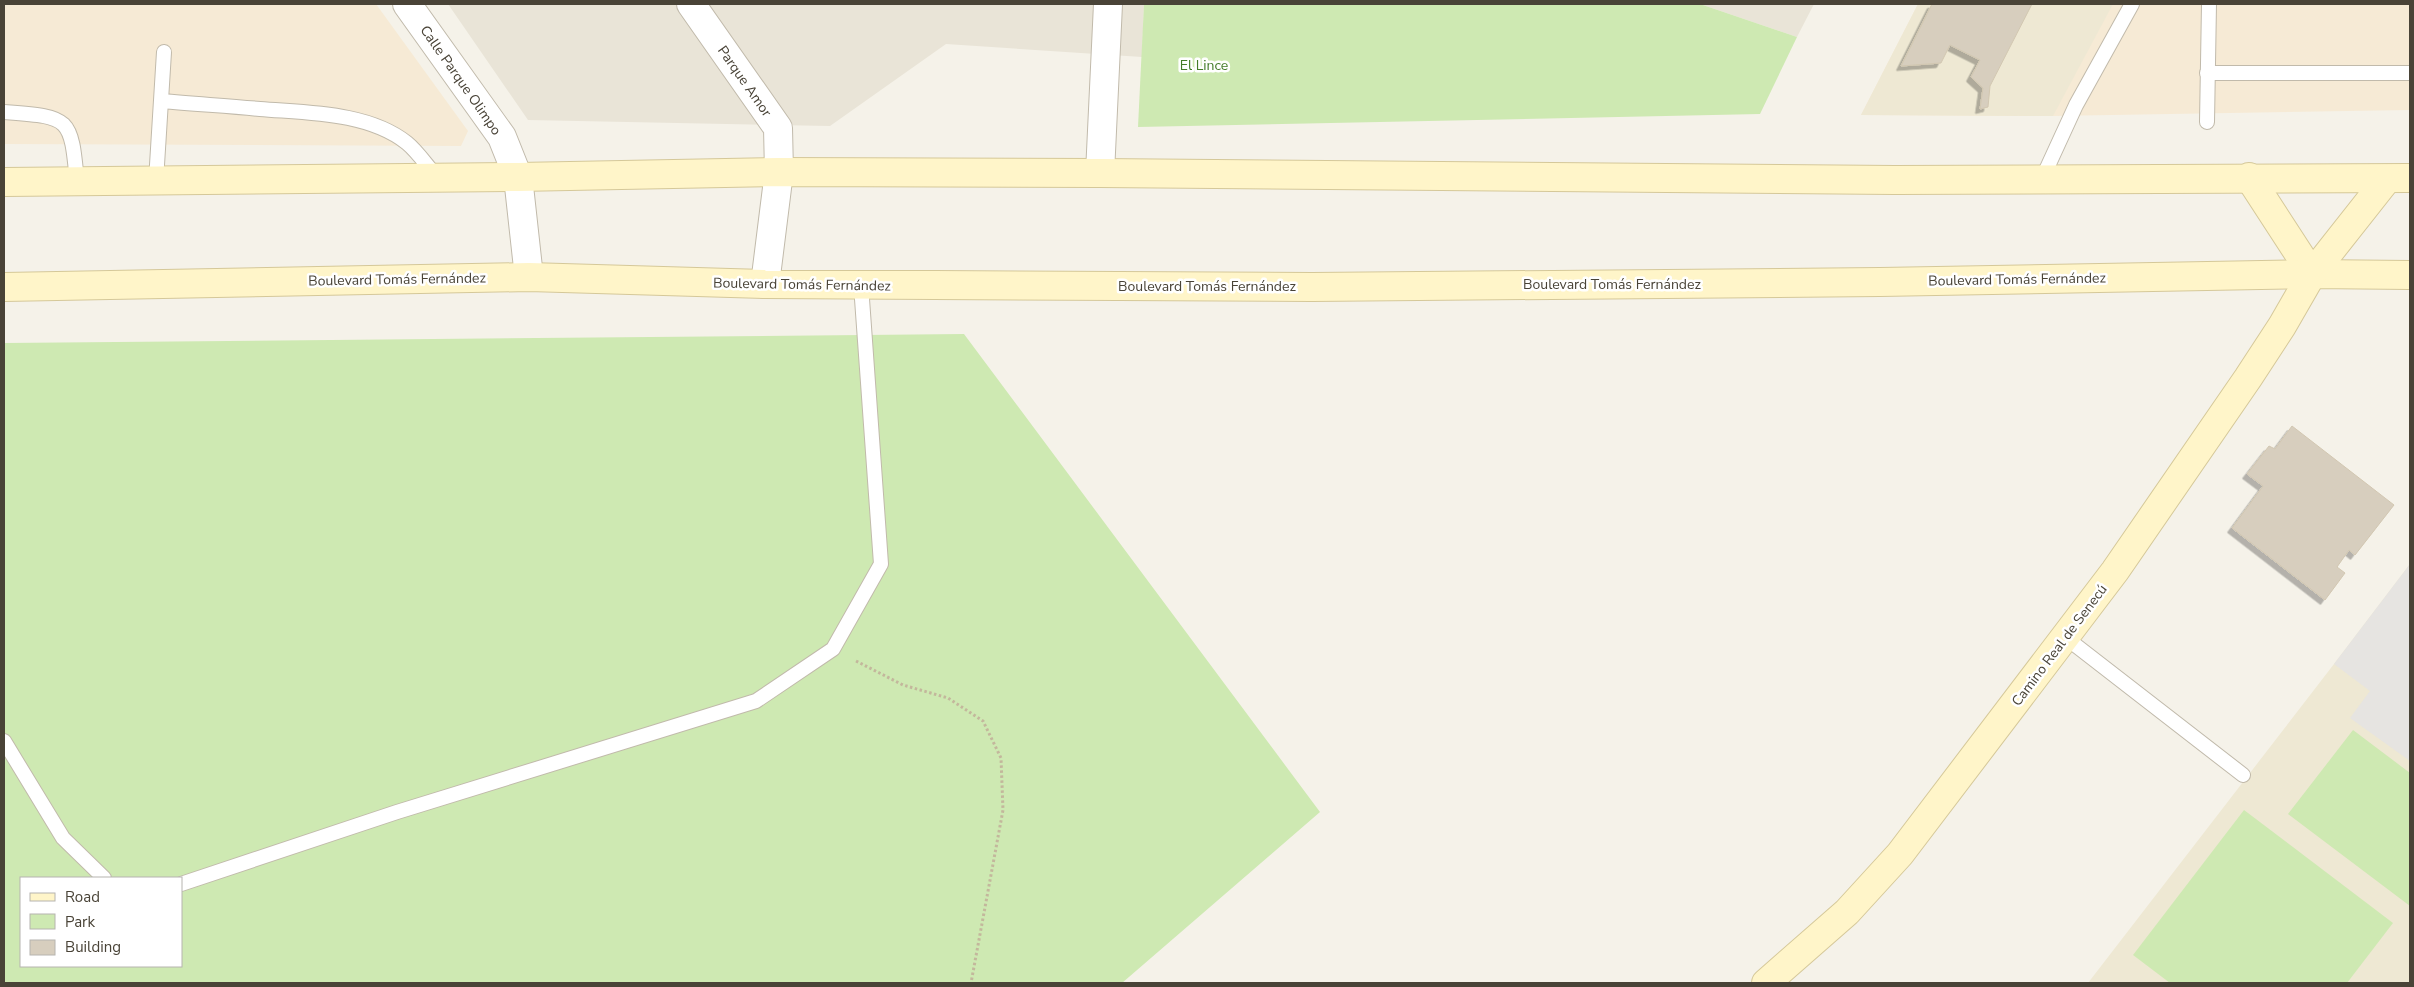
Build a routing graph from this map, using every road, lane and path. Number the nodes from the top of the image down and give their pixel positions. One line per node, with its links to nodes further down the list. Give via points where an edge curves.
1 (407, 4): 15 (street, Calle Parque Olimpo, via 502,136)
2 (691, 4): 12 (street, Parque Amor, via 778,128)
3 (1108, 4): 13 (street)
4 (2132, 4): 18 (lane, via 2076,105)
5 (2209, 4): 7 (lane)
6 (164, 52): 9 (lane)
7 (2207, 73): 8 (lane); 11 (lane)
8 (2410, 73)
9 (162, 101): 14 (lane, via 300,112 367,124 390,132 406,143); 19 (lane)
10 (4, 112): 21 (lane, via 43,115 61,121 70,131)
11 (2208, 122)
12 (779, 172): 13 (main road); 15 (main road); 25 (street, Parque Amor)
13 (1100, 172): 18 (main road)
14 (437, 177): 15 (main road); 19 (main road)
15 (518, 177): 24 (street, Calle Parque Olimpo)
16 (2249, 177): 17 (main road); 18 (main road); 22 (main road)
17 (2399, 178): 22 (main road, Camino Real de Senecú)
18 (2042, 179)
19 (156, 181): 21 (main road)
20 (4, 182): 21 (main road)
21 (77, 182)
22 (2312, 274): 23 (main road, Boulevard Tomás Fernández); 26 (main road, Boulevard Tomás Fernández, via 1880,282 1352,286); 28 (main road, Camino Real de Senecú, via 2248,378 2115,570)
23 (2410, 275)
24 (529, 277): 25 (main road, Boulevard Tomás Fernández); 27 (main road, Boulevard Tomás Fernández)
25 (765, 284): 26 (main road, Boulevard Tomás Fernández)
26 (860, 285): 29 (lane, via 882,564)
27 (4, 286)
28 (2064, 637): 31 (lane); 35 (main road, Camino Real de Senecú, via 1900,854 1847,912)
29 (833, 649): 33 (lane, via 756,701 397,812); 34 (path, via 903,684 948,698 983,721 1001,758 1003,810)
30 (4, 741): 32 (lane, via 62,838)
31 (2243, 775)
32 (103, 877)
33 (182, 884)
34 (971, 983)
35 (1766, 983)

